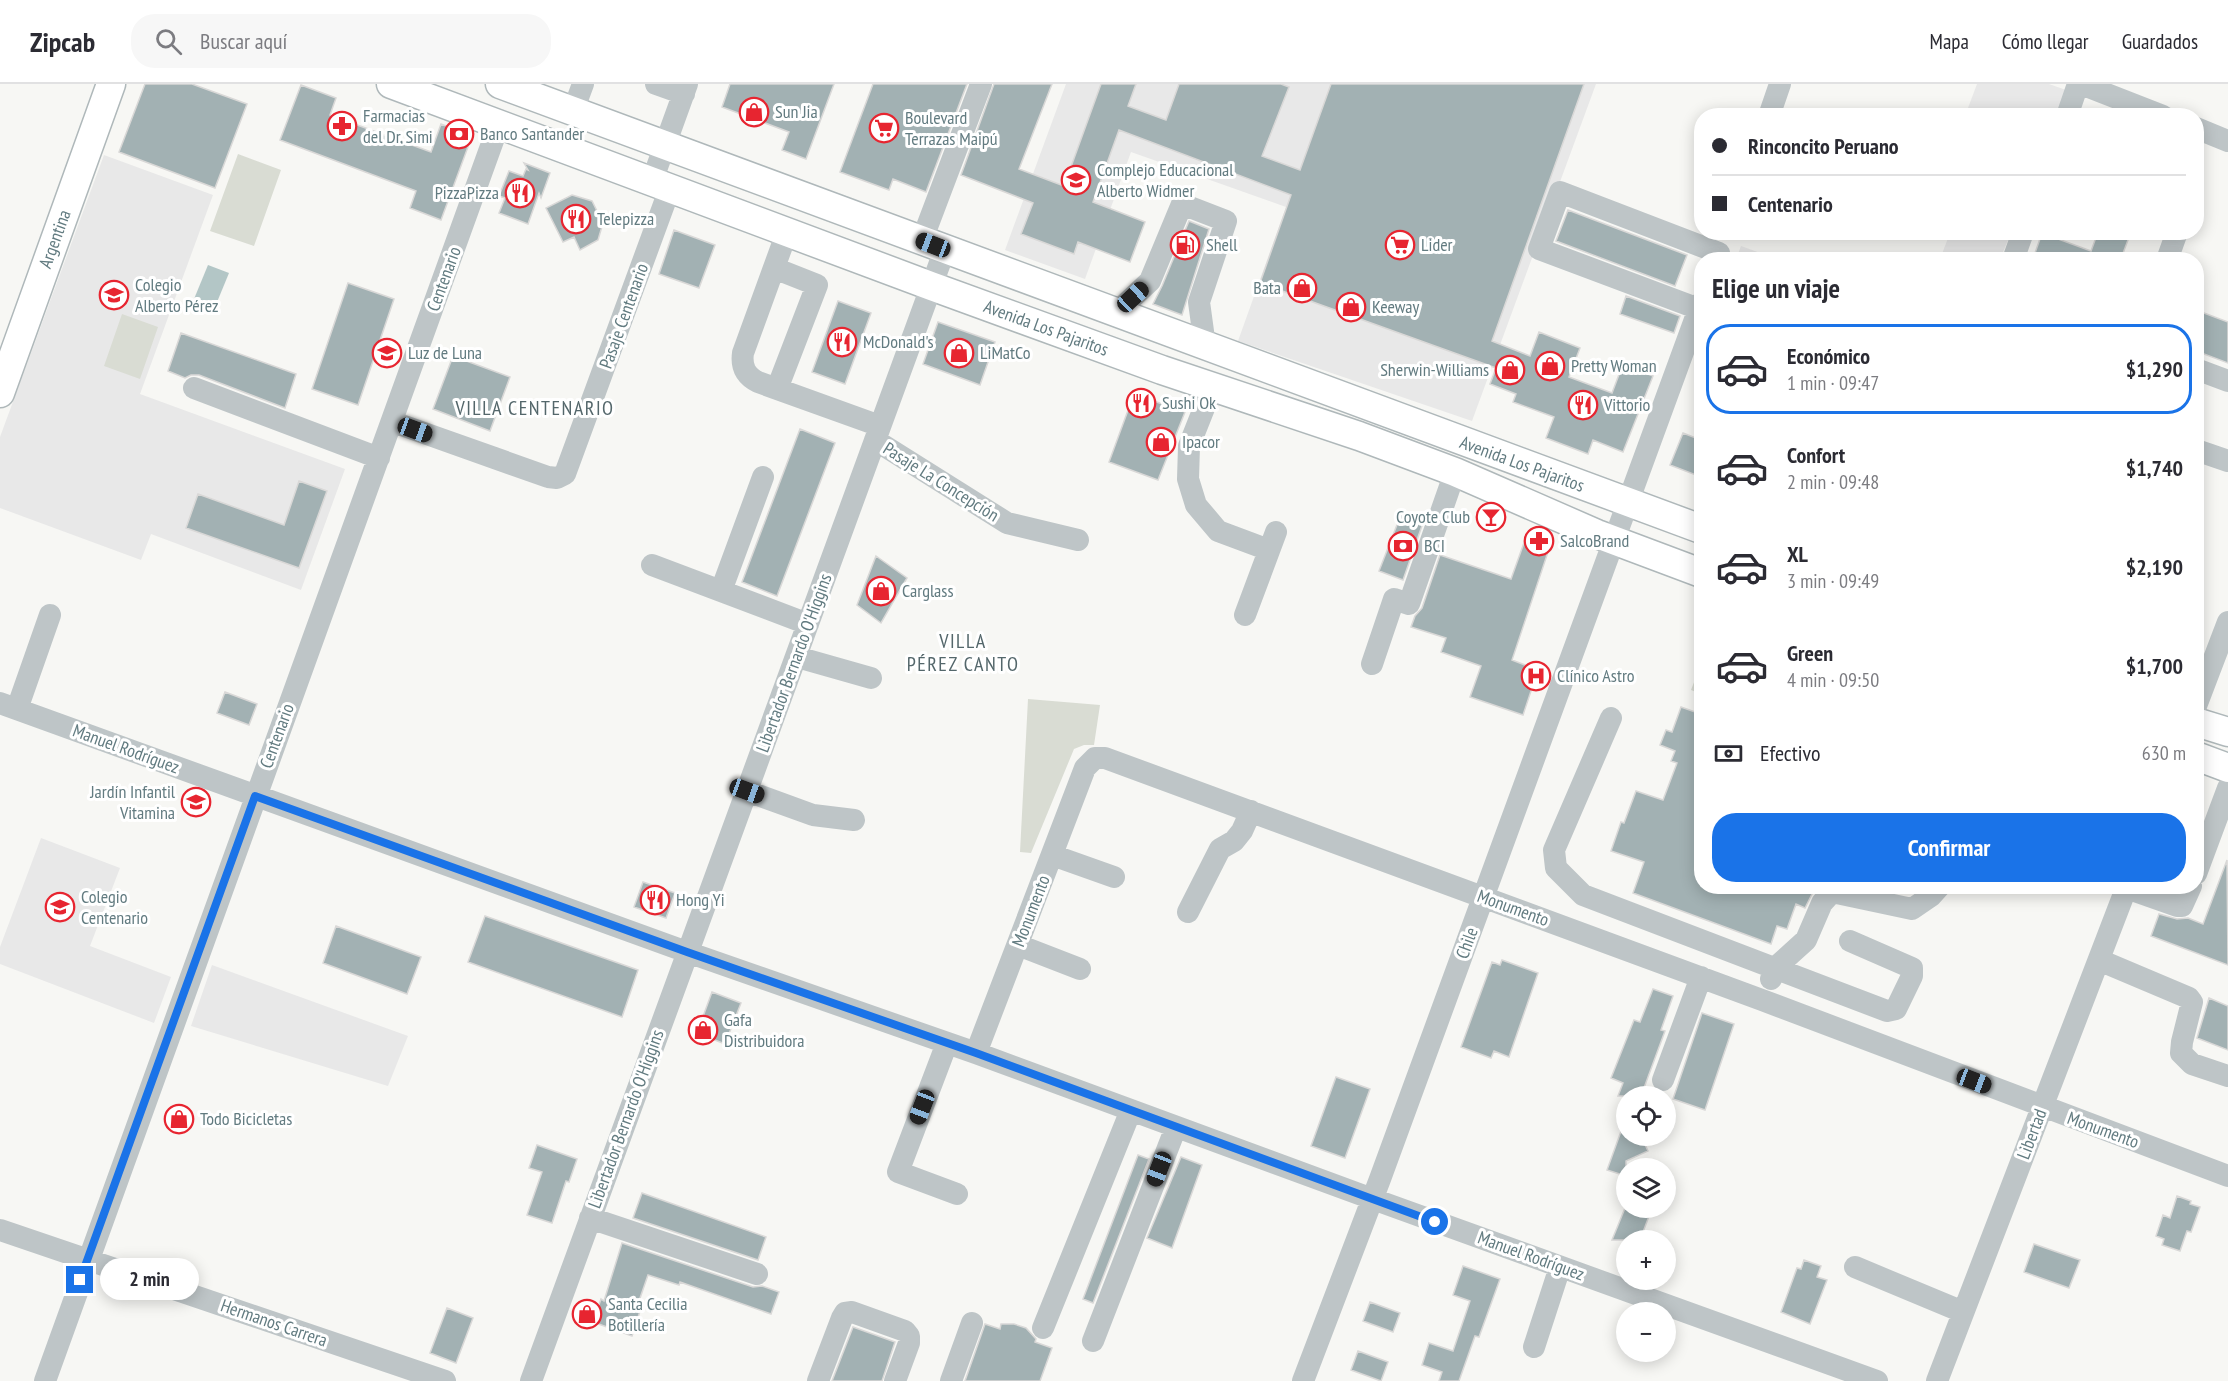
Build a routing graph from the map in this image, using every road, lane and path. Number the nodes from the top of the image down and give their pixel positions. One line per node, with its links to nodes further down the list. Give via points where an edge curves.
1 (111, 84): 36 (main road, Argentina)
2 (391, 84): 15 (main road, Avenida Los Pajaritos)
3 (500, 84): 10 (main road, Avenida Los Pajaritos)
4 (583, 84): 14 (street)
5 (657, 84): 9 (street)
6 (981, 84): 23 (street, Libertador Bernardo O'Higgins)
7 (1780, 84): 11 (street)
8 (2079, 84): 12 (street); 13 (street)
9 (686, 89): 18 (street)
10 (541, 91): 14 (main road, Avenida Los Pajaritos)
11 (1772, 108)
12 (2070, 108)
13 (2142, 108)
14 (573, 111): 18 (main road, Avenida Los Pajaritos)
15 (499, 124): 19 (main road, Avenida Los Pajaritos); 37 (street, Centenario)
16 (2204, 131): 17 (street)
17 (2228, 141)
18 (665, 145): 19 (street); 23 (main road, Avenida Los Pajaritos)
19 (661, 185): 20 (main road, Avenida Los Pajaritos); 37 (street, Pasaje Centenario, via 565,474 548,477)
20 (786, 232): 25 (street, Pasaje La Concepción); 26 (main road, Avenida Los Pajaritos)
21 (1694, 239): 27 (street, via 1560,192 1539,249)
22 (1698, 240): 24 (street)
23 (933, 245): 26 (street, Libertador Bernardo O'Higgins); 28 (main road, Avenida Los Pajaritos)
24 (1721, 248)
25 (774, 268): 35 (street, Pasaje La Concepción, via 742,360 752,379); 35 (street, via 817,285)
26 (931, 286): 33 (main road, Avenida Los Pajaritos); 38 (street, Libertador Bernardo O'Higgins)
27 (1694, 304)
28 (1116, 314): 30 (main road, Avenida Los Pajaritos); 30 (street, via 1150,281 1182,204 1226,221 1199,302)
29 (1694, 322): 44 (street, Chile)
30 (1205, 346): 44 (main road, Avenida Los Pajaritos)
31 (2204, 372): 32 (street)
32 (2228, 381)
33 (1212, 387): 42 (main road, Avenida Los Pajaritos); 52 (street, via 1189,446 1188,478 1197,505 1218,531 1272,541)
34 (194, 388): 40 (street)
35 (777, 389): 38 (street, Pasaje La Concepción)
36 (0, 393)
37 (393, 422): 40 (street, Centenario)
38 (878, 433): 46 (street, Pasaje La Concepción, via 1007,524); 54 (street, Libertador Bernardo O'Higgins)
39 (2204, 453): 41 (street)
40 (380, 458): 67 (street, Centenario)
41 (2228, 462)
42 (1455, 472): 47 (main road, Avenida Los Pajaritos); 56 (street, via 1409,604 1394,599)
43 (763, 477): 50 (street)
44 (1628, 502): 45 (main road, Avenida Los Pajaritos); 47 (street, Chile)
45 (1694, 526)
46 (1078, 540)
47 (1614, 541): 49 (main road, Avenida Los Pajaritos); 79 (street, Chile)
48 (652, 565): 50 (street)
49 (1694, 570)
50 (721, 591): 54 (street)
51 (50, 615): 59 (street)
52 (1245, 615)
53 (2228, 622): 58 (street)
54 (808, 624): 55 (street, Libertador Bernardo O'Higgins)
55 (796, 657): 57 (street); 66 (street, Libertador Bernardo O'Higgins)
56 (1372, 664)
57 (871, 678)
58 (2204, 685)
59 (9, 706): 67 (street, Manuel Rodríguez)
60 (1611, 718): 85 (street, via 1554,850 1556,867 1583,895)
61 (2204, 724): 62 (main road)
62 (2228, 732)
63 (2204, 759): 64 (main road)
64 (2228, 768)
65 (2228, 788): 70 (street)
66 (747, 791): 69 (street, via 813,815); 83 (street, Libertador Bernardo O'Higgins)
67 (255, 796): 83 (street, Manuel Rodríguez); 100 (street, Centenario)
68 (1251, 811): 71 (street, Monumento, via 1105,758 1095,758 1085,768); 79 (street, Monumento); 80 (street, via 1234,841 1220,849)
69 (854, 820)
70 (2204, 852)
71 (1052, 855): 72 (street); 82 (street, Monumento)
72 (1114, 877)
73 (1830, 894): 85 (street, via 1822,903 1806,940)
74 (1841, 894): 75 (street, via 1912,909)
75 (1932, 894)
76 (2123, 894): 84 (street, Libertad)
77 (2145, 894): 78 (street, via 2177,906 2182,906)
78 (2187, 894)
79 (1484, 898): 87 (street, Monumento); 97 (street, Chile)
80 (1188, 912)
81 (1850, 941): 85 (street, via 1912,968 1896,1009 1887,1011)
82 (1018, 945): 86 (street); 89 (street, Monumento)
83 (687, 952): 89 (street, Manuel Rodríguez); 98 (street, Libertador Bernardo O'Higgins)
84 (2098, 960): 90 (street, via 2189,998 2192,1002 2181,1053 2192,1064); 92 (street, Libertad)
85 (1775, 968): 88 (street)
86 (1080, 969)
87 (1701, 977): 88 (street, Monumento); 91 (street)
88 (1762, 1000): 92 (street, Monumento)
89 (962, 1048): 93 (street, Manuel Rodríguez); 96 (street, Monumento, via 904,1174)
90 (2228, 1076)
91 (1663, 1080)
92 (2042, 1107): 95 (street, Monumento); 104 (street, Libertad)
93 (1131, 1110): 94 (street, Manuel Rodríguez); 106 (street)
94 (1176, 1127): 97 (street, Manuel Rodríguez); 107 (street)
95 (2228, 1176)
96 (957, 1194)
97 (1372, 1199): 101 (street, Manuel Rodríguez); 115 (street, Chile)
98 (590, 1218): 103 (street); 111 (street, Libertador Bernardo O'Higgins)
99 (0, 1230): 100 (street, Hermanos Carrera)
100 (88, 1260): 109 (street, Centenario); 110 (street, Hermanos Carrera)
101 (1560, 1267): 108 (street); 116 (street, Manuel Rodríguez)
102 (1855, 1267): 104 (street)
103 (758, 1274)
104 (1963, 1312): 117 (street, Libertad)
105 (972, 1323): 114 (street)
106 (1043, 1328)
107 (1093, 1341)
108 (1534, 1347)
109 (45, 1381)
110 (445, 1381)
111 (531, 1381)
112 (818, 1381): 113 (street, via 842,1318 852,1312 906,1331 909,1344)
113 (895, 1381)
114 (951, 1381)
115 (1303, 1381)
116 (1877, 1381)
117 (1937, 1381)

